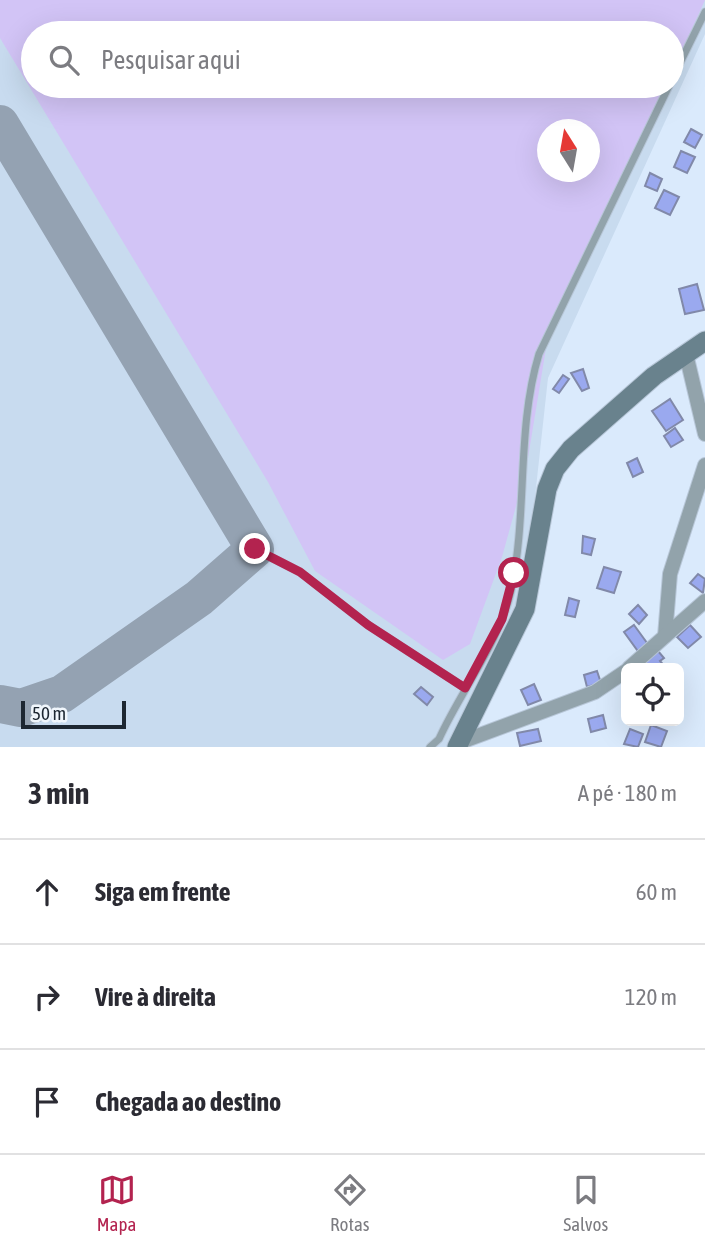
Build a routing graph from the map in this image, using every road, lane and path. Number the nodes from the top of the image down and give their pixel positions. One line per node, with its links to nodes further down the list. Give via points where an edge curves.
1 (705, 12): 2 (lane)
2 (684, 55)
3 (663, 98): 13 (lane, via 539,354 530,386 526,470 511,592 502,619)
4 (705, 341): 5 (street)
5 (686, 354): 6 (street); 14 (street, via 596,426 555,469 547,489 525,609)
6 (705, 434)
7 (705, 465): 10 (street, via 670,574)
8 (255, 549): 13 (lane, via 300,572 368,625)
9 (705, 601): 10 (street)
10 (665, 636): 11 (street)
11 (635, 663)
12 (621, 674): 14 (street, via 595,692)
13 (465, 688): 15 (lane, via 439,739)
14 (459, 745)
15 (430, 747)

